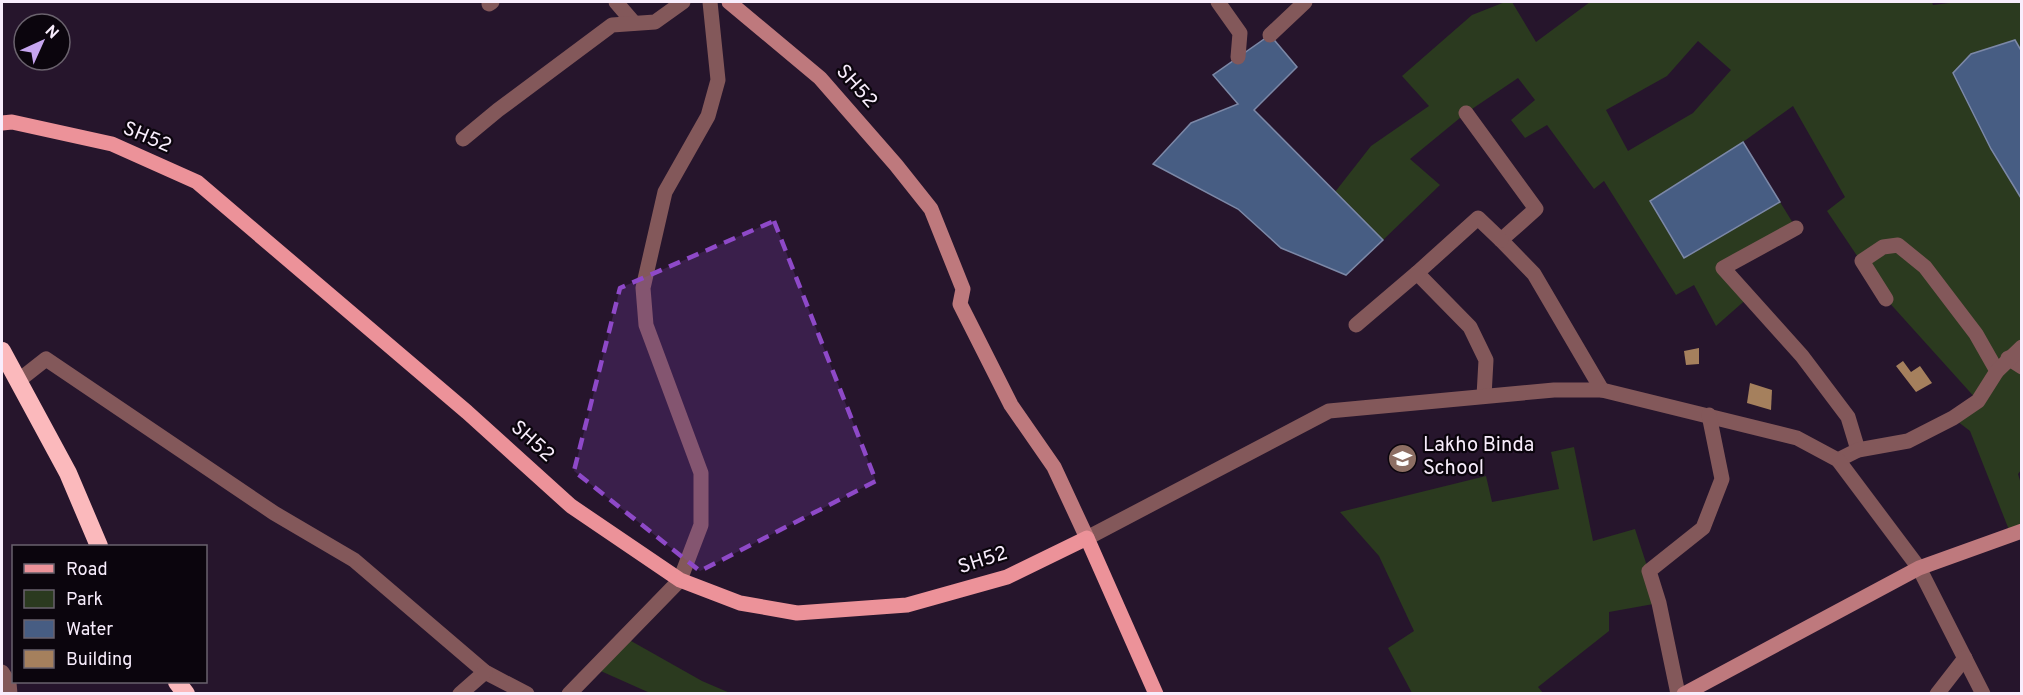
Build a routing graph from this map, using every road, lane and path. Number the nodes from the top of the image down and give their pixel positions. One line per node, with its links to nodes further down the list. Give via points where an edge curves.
1 (616, 2): 7 (street)
2 (683, 2): 7 (street, via 655,22)
3 (710, 2): 33 (street, via 718,80 708,116 665,192 643,288 646,325 701,473 701,525)
4 (729, 2): 30 (street, SH52 / SH52, via 820,78 931,209 963,289 960,304 1011,405 1054,467)
5 (1218, 2): 9 (street, via 1240,33)
6 (1305, 2): 8 (street)
7 (634, 23): 12 (street, via 612,25)
8 (1270, 35)
9 (1238, 57)
10 (1466, 113): 14 (street, via 1536,209)
11 (2, 123): 33 (main road, SH52 / SH52, via 112,144 197,182 572,506)
12 (463, 139)
13 (1796, 228): 27 (street, via 1723,268 1802,356 1848,417)
14 (1501, 240): 15 (street, via 1478,218); 24 (street, via 1534,274)
15 (1417, 273): 17 (street); 25 (street, via 1470,327 1486,360)
16 (1886, 299): 22 (street, via 1862,261 1883,247 1898,245 1925,267 1976,334)
17 (1356, 325)
18 (2022, 347): 20 (street)
19 (2, 351): 23 (highway)
20 (2008, 358): 21 (street); 22 (street)
21 (2022, 367)
22 (1996, 371): 27 (street, via 1978,401 1953,418 1908,441)
23 (18, 381): 31 (highway, via 68,473); 36 (street, via 46,359 274,513 354,560)
24 (1602, 390): 25 (street); 26 (street)
25 (1484, 396): 30 (street, via 1329,411)
26 (1709, 415): 28 (street, via 1797,438); 42 (street, via 1722,479 1704,528 1649,571)
27 (1858, 450): 28 (street)
28 (1838, 460): 32 (street)
29 (2022, 531): 32 (street)
30 (1087, 538): 33 (main road, SH52 / SH52, via 1007,577 907,605 797,613 740,603); 41 (main road, SH52 / SH52)
31 (99, 545)
32 (1919, 568): 34 (street); 43 (street)
33 (680, 580): 40 (street)
34 (1965, 658): 44 (street); 45 (street)
35 (2, 672): 37 (street)
36 (485, 672): 38 (street); 39 (street)
37 (10, 693)
38 (460, 693)
39 (527, 693)
40 (569, 693)
41 (1156, 693)
42 (1678, 693)
43 (1684, 693)
44 (1937, 693)
45 (1983, 693)

